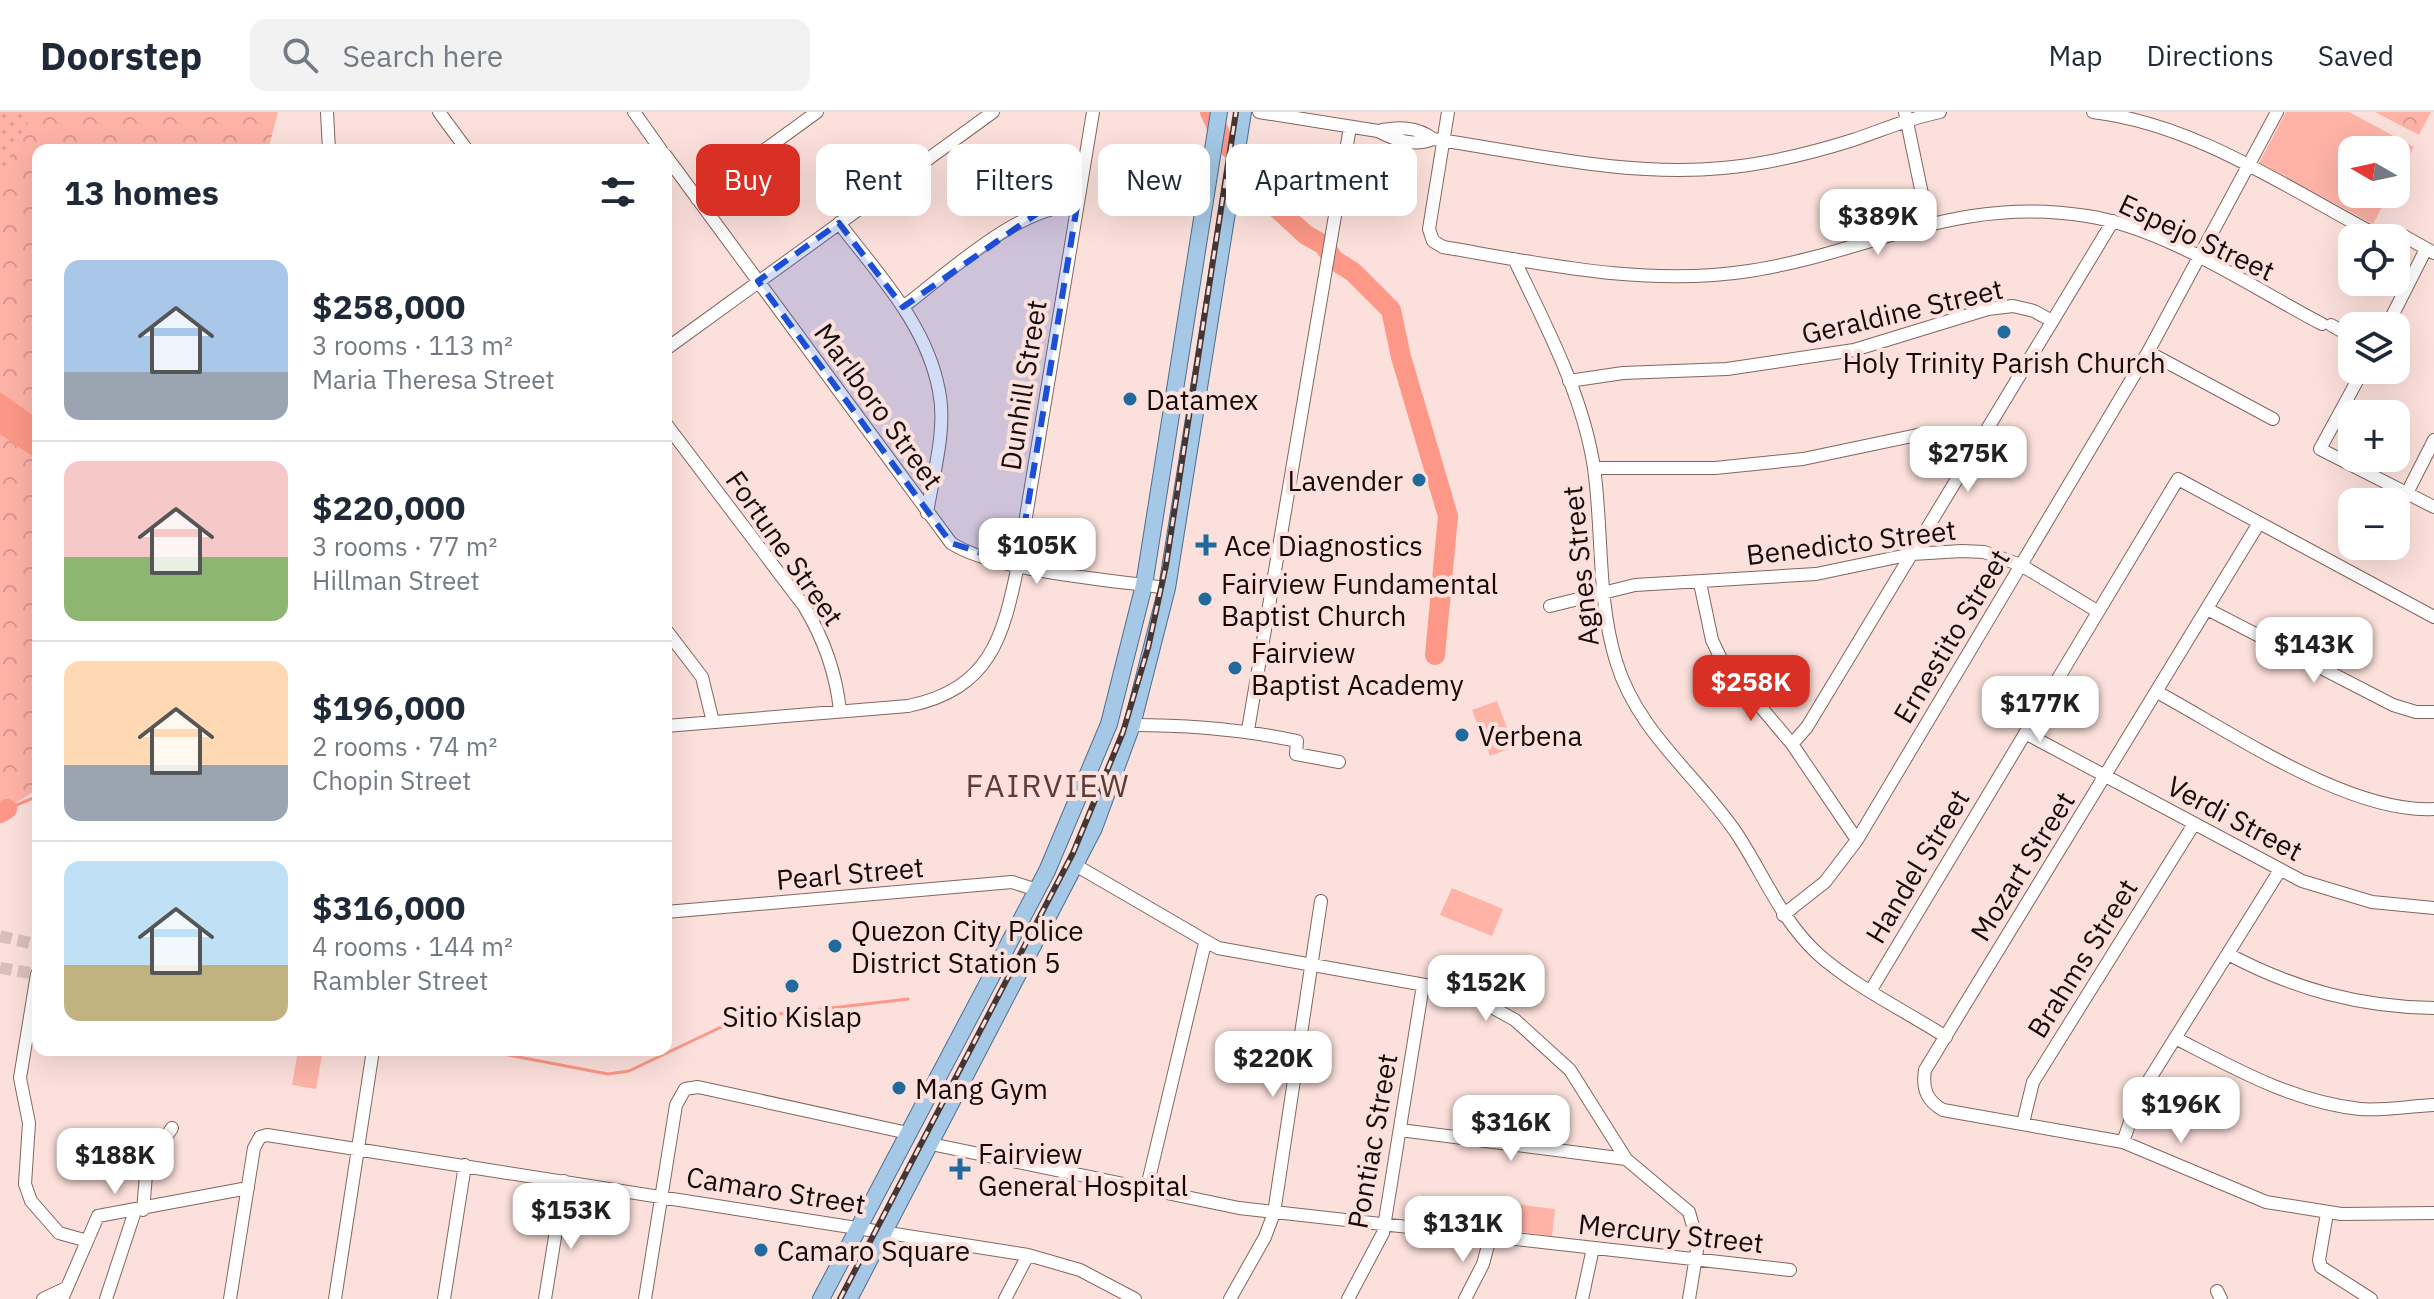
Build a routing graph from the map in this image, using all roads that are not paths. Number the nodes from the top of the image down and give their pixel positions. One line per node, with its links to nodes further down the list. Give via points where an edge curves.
1 (327, 112): 17 (street)
2 (439, 112): 18 (street)
3 (817, 112): 20 (street)
4 (993, 112): 29 (street)
5 (1093, 112): 23 (street, Dunhill Street)
6 (1219, 112): 60 (main road)
7 (1243, 112): 61 (main road)
8 (1259, 112): 15 (street)
9 (1448, 112): 16 (street)
10 (1940, 112): 14 (street)
11 (2093, 112): 22 (street, via 2190,137)
12 (2277, 112): 22 (street, Ernestito Street)
13 (640, 114): 19 (street)
14 (1905, 115): 16 (street, via 1824,148 1724,168 1585,164); 30 (street)
15 (1350, 127): 16 (street, via 1424,131); 74 (street)
16 (1438, 140): 34 (street, Espejo Street, via 1429,229 1433,241)
17 (329, 144)
18 (463, 144)
19 (658, 144)
20 (773, 144)
21 (672, 164): 24 (street, Marlboro Street)
22 (2247, 166): 31 (street); 35 (street, Ernestito Street)
23 (1082, 177)
24 (696, 198)
25 (710, 216): 36 (street, Marlboro Street)
26 (1030, 216): 37 (street)
27 (1075, 216): 57 (street, Dunhill Street)
28 (2113, 221): 30 (street, Espejo Street, via 2022,210); 35 (street, Espejo Street); 39 (street)
29 (839, 223): 36 (street); 37 (street)
30 (1928, 223): 34 (street, Espejo Street, via 1748,271 1634,275)
31 (2356, 224)
32 (2410, 240): 33 (street)
33 (2430, 251): 38 (street)
34 (1514, 259): 43 (street, Agnes Street)
35 (2199, 259): 40 (street, Espejo Street); 42 (street, Ernestito Street)
36 (758, 281): 41 (street); 54 (street, Marlboro Street)
37 (903, 307): 54 (street, via 922,338 940,392 940,430)
38 (2395, 312)
39 (2052, 321): 43 (street, Geraldine Street, via 2013,306 1988,309 1854,350 1727,369); 48 (street)
40 (2338, 330)
41 (672, 345)
42 (2148, 352): 45 (street); 58 (street, Ernestito Street)
43 (1569, 381): 49 (street, Agnes Street)
44 (2355, 384): 50 (street, via 2320,449)
45 (2273, 419)
46 (672, 432): 69 (street, Fortune Street, via 804,606 821,635)
47 (2434, 440): 51 (street)
48 (1974, 449): 49 (street, via 1942,435 1922,434 1803,459 1715,468); 56 (street)
49 (1594, 468): 62 (street, Agnes Street)
50 (2397, 488)
51 (2410, 488)
52 (2410, 495): 53 (street)
53 (2434, 507)
54 (927, 513): 57 (street, Marlboro Street, via 962,550)
55 (2259, 523): 64 (street, Mozart Street); 65 (street, Handel Street, via 2178,479); 66 (street)
56 (1912, 554): 58 (street, Benedicto Street, via 1984,552); 59 (street, Benedicto Street, via 1816,574); 76 (street)
57 (1018, 565): 60 (street, Marlboro Street); 69 (street, Dunhill Street, via 1003,628 983,667 969,679 931,701)
58 (2021, 565): 65 (street, Benedicto Street); 81 (street, Ernestito Street)
59 (1700, 583): 62 (street, Benedicto Street, via 1635,585); 76 (street, via 1722,661)
60 (1144, 585): 61 (street, Marlboro Street); 84 (main road, via 1109,724)
61 (1167, 588): 73 (main road)
62 (1604, 593): 63 (street, Benedicto Street); 88 (street, Agnes Street, via 1617,665 1643,720 1736,832)
63 (1550, 606)
64 (2207, 609): 68 (street, Mozart Street); 70 (street, via 2393,705)
65 (2097, 611): 75 (street, Handel Street)
66 (2432, 612)
67 (672, 638): 71 (street, via 702,677)
68 (2157, 692): 78 (street, Mozart Street); 79 (street, via 2357,798)
69 (840, 711): 71 (street, Dunhill Street)
70 (2434, 712)
71 (713, 722): 72 (street, Dunhill Street)
72 (672, 725)
73 (1132, 725): 74 (street); 82 (main road)
74 (1248, 730): 77 (street, via 1297,741 1296,754)
75 (2025, 733): 78 (street, Verdi Street); 93 (street, Handel Street)
76 (1792, 744): 81 (street)
77 (1339, 762)
78 (2106, 775): 80 (street, Verdi Street); 96 (street, Mozart Street)
79 (2434, 809)
80 (2194, 824): 83 (street, Verdi Street); 100 (street, Brahms Street, via 2033,1082)
81 (1857, 840): 88 (street, Ernestito Street, via 1825,882)
82 (1077, 866): 89 (street); 105 (main road)
83 (2280, 870): 86 (street, Verdi Street, via 2350,898); 90 (street)
84 (1037, 890): 87 (street, Pearl Street, via 1012,882); 103 (main road)
85 (1321, 901): 91 (street)
86 (2434, 908)
87 (672, 911)
88 (1783, 915): 93 (street, Agnes Street, via 1818,954)
89 (1205, 943): 91 (street); 111 (street)
90 (2228, 954): 95 (street, via 2333,997); 97 (street)
91 (1311, 967): 92 (street); 114 (street)
92 (1423, 985): 102 (street, Pontiac Street); 107 (street, via 1479,1000 1537,1036 1570,1070)
93 (1871, 990): 96 (street, Agnes Street)
94 (32, 1005): 121 (street, via 20,1078 29,1123 25,1184 31,1201 59,1233)
95 (2434, 1008)
96 (1946, 1037): 100 (street, Mozart Street, via 1925,1070 1930,1103 1943,1110)
97 (2175, 1038): 99 (street, via 2276,1087 2326,1104 2362,1109); 104 (street, via 2139,1096)
98 (372, 1056): 106 (street)
99 (2434, 1105)
100 (2023, 1123): 104 (street)
101 (172, 1128): 113 (street, via 147,1164)
102 (1400, 1130): 107 (street); 117 (street, Pontiac Street)
103 (908, 1133): 112 (street, via 698,1087 685,1089 676,1105); 118 (main road)
104 (2123, 1142): 115 (street, via 2246,1197)
105 (931, 1144): 111 (street, Mercury Street); 119 (main road)
106 (358, 1148): 108 (street, Camaro Street); 110 (street, Camaro Street, via 260,1137); 131 (street)
107 (1626, 1159): 124 (street, via 1689,1212)
108 (465, 1165): 109 (street, Camaro Street); 132 (street)
109 (564, 1181): 112 (street, Camaro Street); 133 (street)
110 (248, 1188): 113 (street); 130 (street)
111 (1146, 1191): 114 (street, Mercury Street)
112 (661, 1196): 118 (street, Camaro Street); 134 (street)
113 (139, 1211): 121 (street, via 98,1216); 129 (street)
114 (1274, 1213): 117 (street, Mercury Street); 139 (street)
115 (2327, 1213): 116 (street); 144 (street, via 2321,1267)
116 (2434, 1213)
117 (1386, 1224): 120 (street, Mercury Street); 140 (street, Pontiac Street)
118 (858, 1228): 119 (street, Camaro Street); 135 (main road)
119 (885, 1231): 123 (street, Camaro Street); 136 (main road)
120 (1490, 1238): 122 (street, Mercury Street); 141 (street)
121 (84, 1240): 126 (street)
122 (1593, 1248): 124 (street, Mercury Street); 142 (street)
123 (1028, 1255): 127 (street, Camaro Street, via 1080,1270); 137 (street)
124 (1698, 1260): 125 (street, Mercury Street); 143 (street)
125 (1790, 1270)
126 (64, 1294): 128 (street)
127 (1118, 1295): 138 (street, Camaro Street)
128 (43, 1299)
129 (106, 1299)
130 (230, 1299)
131 (335, 1299)
132 (444, 1299)
133 (545, 1299)
134 (645, 1299)
135 (821, 1299)
136 (849, 1299)
137 (1005, 1299)
138 (1135, 1299)
139 (1230, 1299)
140 (1348, 1299)
141 (1465, 1299)
142 (1582, 1299)
143 (1689, 1299)
144 (2371, 1299)

